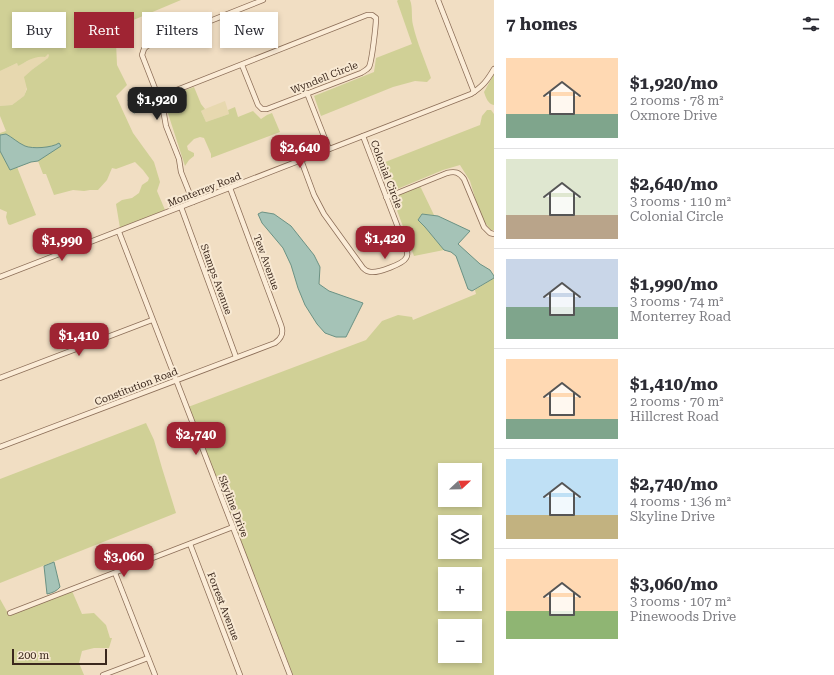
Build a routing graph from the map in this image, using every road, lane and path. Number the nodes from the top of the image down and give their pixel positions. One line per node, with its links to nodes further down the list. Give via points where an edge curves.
1 (264, 0): 7 (street, via 147,46 142,55)
2 (438, 0): 5 (street)
3 (242, 64): 6 (street, Wyndell Circle, via 258,106 262,109 267,110); 6 (street, Wyndell Circle, via 372,14 376,18 376,25 368,69); 7 (street, Wyndell Circle)
4 (494, 69): 5 (street, Monterrey Road, via 481,87)
5 (474, 92): 8 (street, Monterrey Road)
6 (307, 94): 9 (street)
7 (159, 98): 13 (street, via 181,172)
8 (363, 136): 9 (street, Monterrey Road); 12 (street, Colonial Circle)
9 (329, 149): 10 (street, Monterrey Road)
10 (301, 160): 11 (street, Monterrey Road); 12 (street, Colonial Circle, via 324,214 363,268 369,272 394,266 403,261 408,252)
11 (230, 188): 13 (street, Monterrey Road); 19 (street, Tew Avenue, via 281,325 282,334)
12 (386, 197): 16 (street, via 447,173 457,172 464,179 484,228)
13 (193, 202): 14 (street, Monterrey Road)
14 (181, 207): 15 (street, Monterrey Road); 20 (street, Stamps Avenue)
15 (119, 232): 17 (street, Monterrey Road); 18 (street, Skyline Drive)
16 (494, 234)
17 (0, 277)
18 (152, 320): 21 (street); 22 (street, Skyline Drive)
19 (278, 341): 20 (street, Constitution Road)
20 (236, 357): 22 (street, Constitution Road)
21 (0, 378)
22 (175, 380): 23 (street, Constitution Road); 24 (street, Skyline Drive)
23 (0, 447)
24 (233, 527): 25 (street); 32 (street, Skyline Drive)
25 (190, 544): 26 (street); 31 (street, Forrest Avenue)
26 (115, 573): 27 (street); 28 (street)
27 (10, 613)
28 (148, 658): 29 (street); 30 (street)
29 (103, 675)
30 (155, 675)
31 (240, 675)
32 (288, 675)

